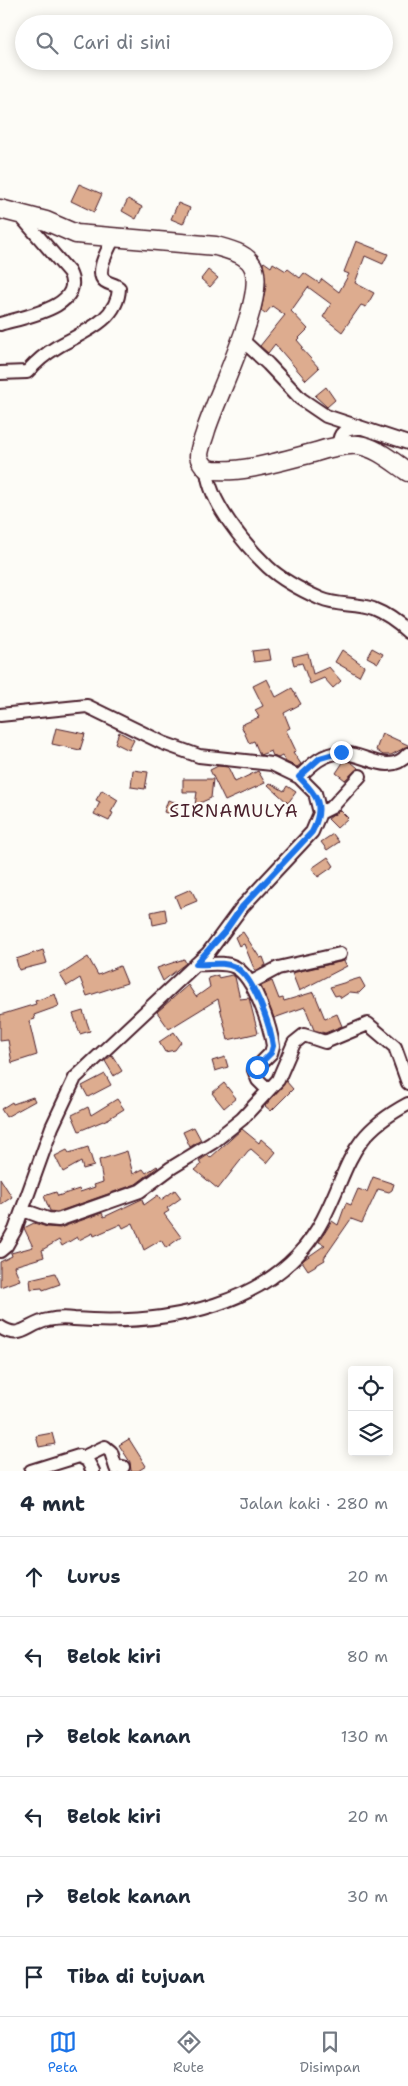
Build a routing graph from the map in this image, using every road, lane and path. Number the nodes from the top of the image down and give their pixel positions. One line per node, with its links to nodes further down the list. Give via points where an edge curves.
1 (0, 209): 2 (main road)
2 (18, 213): 3 (main road, via 76,234); 4 (street, via 69,272 73,287 70,295 53,307)
3 (113, 238): 5 (main road, via 216,246 245,257 254,269 255,288); 6 (street, via 100,270 105,281 119,288 119,296 103,320 41,358 27,372)
4 (0, 324)
5 (241, 340): 7 (street, via 301,399 326,416); 10 (main road, via 211,413 199,454)
6 (0, 373)
7 (358, 428): 8 (street); 9 (street, via 348,428 342,433)
8 (408, 443)
9 (339, 446): 10 (main road, via 250,467 219,472); 11 (main road, via 359,445 378,452)
10 (207, 469): 12 (street, via 207,483 213,496 269,568 323,600 373,609)
11 (408, 472)
12 (408, 632)
13 (0, 715): 16 (street, via 88,706 164,743 199,756 272,764)
14 (408, 754): 16 (street, via 401,762 388,764 341,752 329,754)
15 (360, 776): 17 (street, via 332,807)
16 (299, 777): 17 (street, via 315,793)
17 (320, 813): 19 (street, via 312,832 242,907)
18 (340, 954): 20 (street, via 278,968)
19 (196, 964): 20 (street, via 234,966); 24 (street, via 75,1078 52,1127)
20 (250, 983): 22 (street, via 272,1041 273,1049 254,1070)
21 (408, 1084): 22 (street, via 395,1047 364,1024 335,1040 318,1041 308,1035 299,1038 289,1051 278,1080)
22 (268, 1090): 24 (street, via 242,1119 212,1143 140,1191 58,1220)
23 (408, 1104): 26 (street, via 386,1115 367,1132 313,1235 295,1259 262,1285 211,1307 174,1314 120,1321 48,1320 16,1334)
24 (23, 1210): 25 (street, via 16,1230)
25 (0, 1250)
26 (0, 1326)
27 (84, 1457): 28 (street, via 105,1447 111,1452 116,1468); 29 (street); 30 (street)
28 (123, 1467)
29 (31, 1471)
30 (93, 1471)

